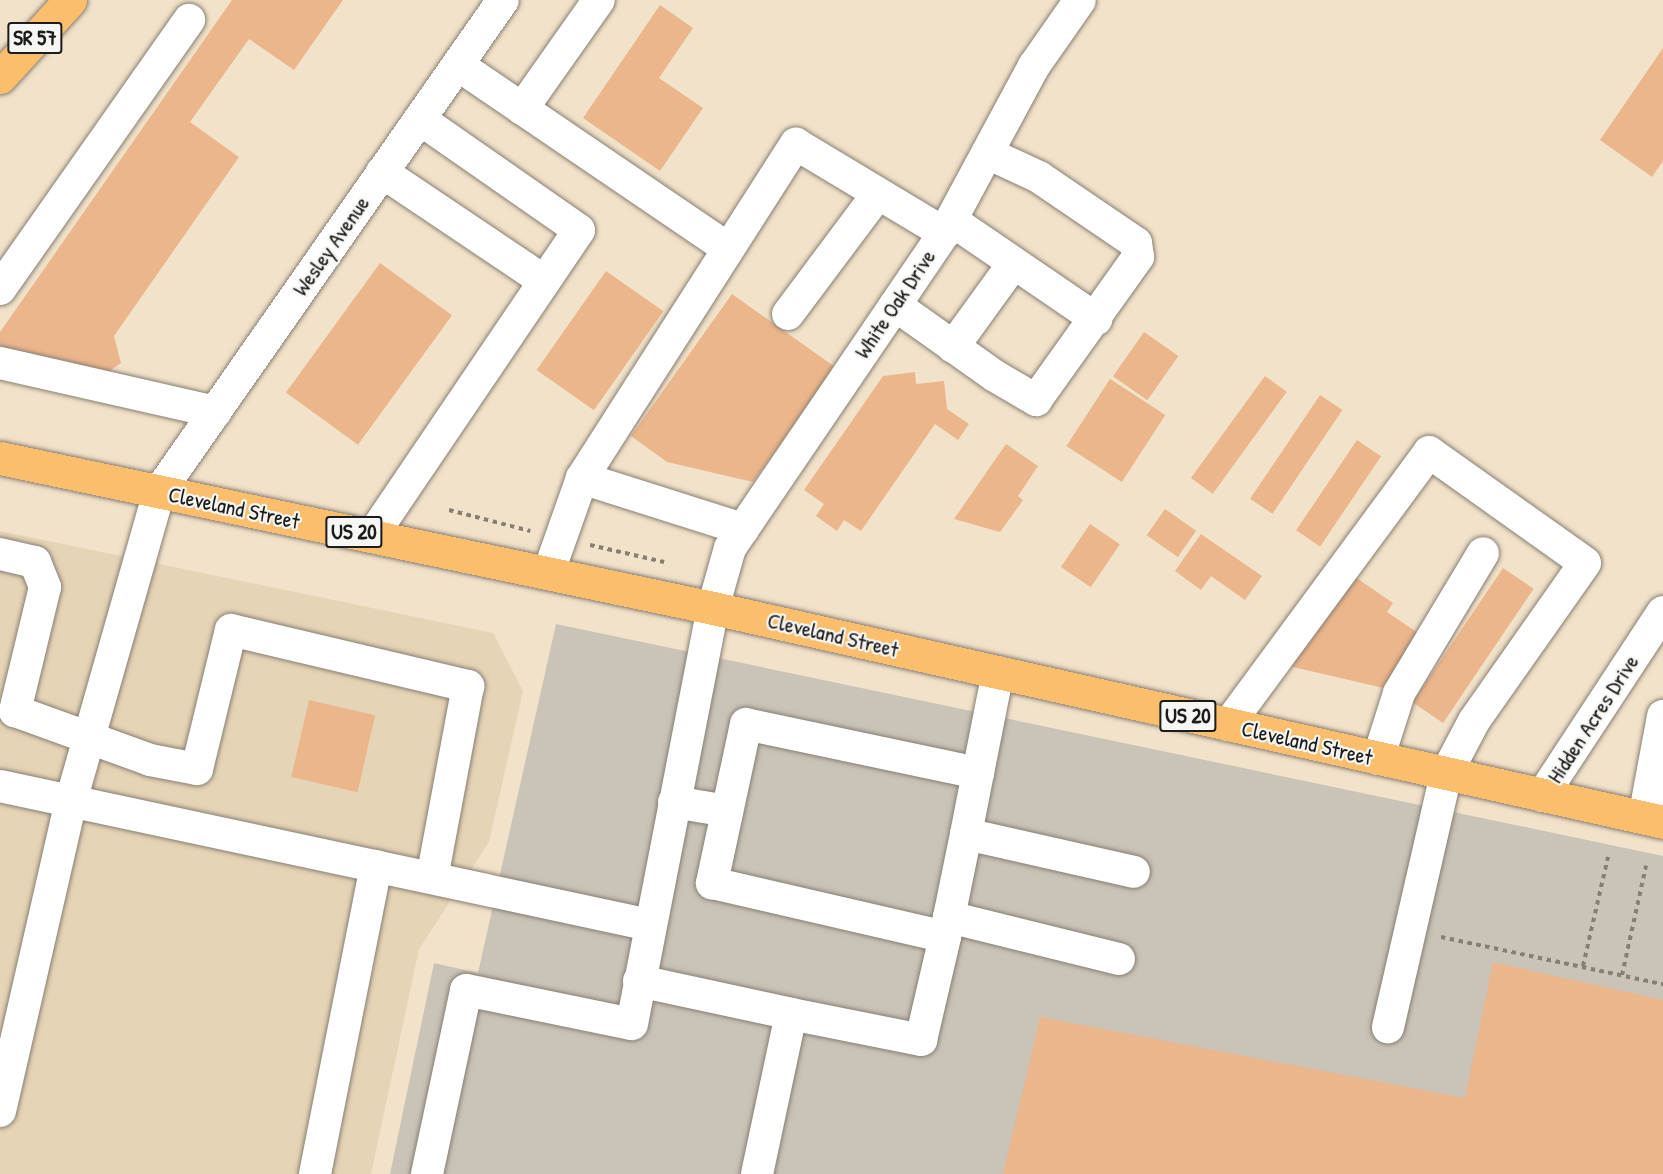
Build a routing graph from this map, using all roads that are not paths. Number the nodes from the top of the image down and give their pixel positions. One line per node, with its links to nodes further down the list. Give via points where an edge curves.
1 (70, 0): 7 (main road, SR 57)
2 (503, 0): 6 (street, Wesley Avenue)
3 (599, 0): 8 (street)
4 (1080, 0): 10 (street, White Oak Drive, via 1034,66)
5 (189, 20): 17 (street)
6 (458, 65): 8 (street); 9 (street, Wesley Avenue)
7 (0, 77)
8 (522, 109): 14 (street)
9 (420, 119): 11 (street, Wesley Avenue); 16 (street, via 579,230)
10 (987, 153): 13 (street, White Oak Drive); 20 (street, via 1039,177 1136,243 1138,257)
11 (382, 172): 16 (street); 23 (street, Wesley Avenue)
12 (877, 195): 13 (street); 14 (street, via 796,144); 19 (street)
13 (947, 227): 15 (street); 18 (street, White Oak Drive)
14 (728, 248): 25 (street)
15 (1013, 264): 20 (street); 21 (street)
16 (544, 281): 28 (street)
17 (0, 290)
18 (895, 305): 21 (street); 27 (street, White Oak Drive)
19 (788, 315)
20 (1096, 319): 21 (street, via 1036,400)
21 (953, 347)
22 (0, 363): 23 (street)
23 (215, 412): 26 (street, Wesley Avenue)
24 (0, 458): 26 (main road, Cleveland Street / US 20)
25 (582, 478): 27 (street); 31 (street)
26 (159, 492): 28 (main road, Cleveland Street / US 20); 37 (street, Wesley Avenue)
27 (743, 529): 32 (street, White Oak Drive, via 730,548)
28 (372, 536): 31 (main road, Cleveland Street / US 20)
29 (1483, 553): 38 (street, via 1399,693)
30 (0, 554): 37 (street, via 35,562 45,586 15,711)
31 (548, 574): 32 (main road, Cleveland Street / US 20)
32 (713, 608): 34 (main road, Cleveland Street / US 20); 44 (street, White Oak Drive)
33 (1663, 612): 42 (street, Hidden Acres Drive)
34 (998, 672): 36 (main road, Cleveland Street / US 20); 39 (street)
35 (1663, 716): 46 (street)
36 (1228, 725): 38 (main road, Cleveland Street / US 20); 40 (street, via 1429,452 1585,563 1474,721)
37 (88, 737): 43 (street, Wesley Avenue); 50 (street, via 150,760 197,769 231,630 468,686)
38 (1377, 759): 40 (main road, Cleveland Street / US 20)
39 (978, 773): 45 (street, via 746,724); 47 (street)
40 (1446, 774): 42 (main road, Cleveland Street / US 20); 56 (street)
41 (0, 786): 43 (street)
42 (1542, 796): 46 (main road, Cleveland Street / US 20)
43 (71, 801): 48 (street); 57 (street, Wesley Avenue)
44 (674, 802): 45 (street); 51 (street, White Oak Drive)
45 (727, 811): 52 (street, via 712,883)
46 (1654, 820)
47 (966, 834): 49 (street); 52 (street)
48 (376, 866): 50 (street); 58 (street)
49 (1134, 872)
50 (432, 878): 51 (street)
51 (650, 925): 54 (street, White Oak Drive)
52 (947, 927): 53 (street); 55 (street, via 921,1040)
53 (1119, 959)
54 (639, 981): 55 (street); 59 (street, White Oak Drive, via 632,1024 466,990)
55 (791, 1014): 60 (street)
56 (1388, 1027)
57 (0, 1112)
58 (315, 1174)
59 (428, 1174)
60 (757, 1174)

